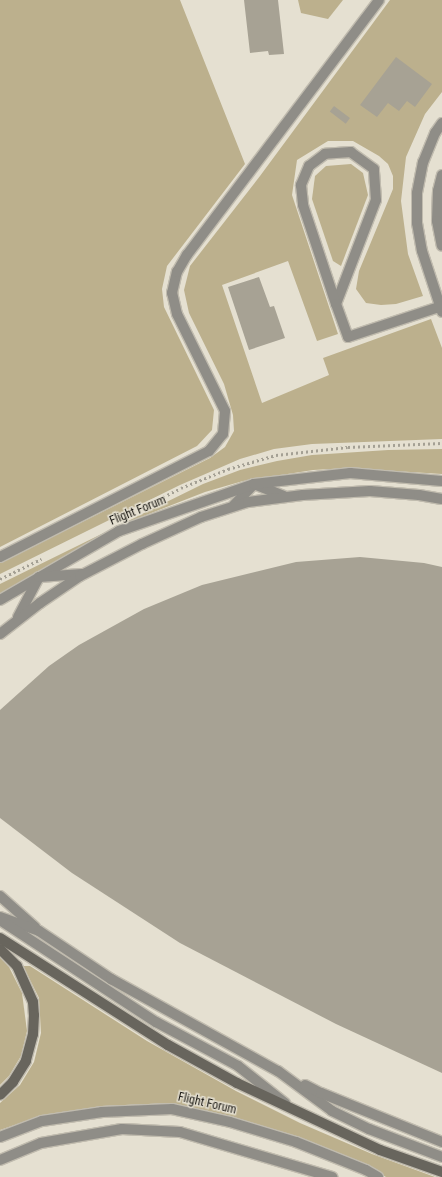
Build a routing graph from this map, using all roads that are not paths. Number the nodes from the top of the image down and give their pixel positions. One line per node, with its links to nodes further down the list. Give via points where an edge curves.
1 (379, 0): 12 (street, via 186,254 177,272 172,293 177,314 225,411 223,434 209,451)
2 (442, 123): 6 (street, via 423,162 417,193 417,223 422,252)
3 (442, 175): 4 (street, via 438,190 437,221)
4 (442, 246)
5 (336, 304): 5 (street, via 300,186 309,166 325,154 351,152 374,169 376,200); 6 (street, via 348,337)
6 (441, 308)
7 (442, 481): 8 (street, Flight Forum, via 350,474)
8 (254, 484): 9 (street, Flight Forum); 11 (street, Flight Forum); 14 (street, Flight Forum, via 119,531)
9 (285, 497): 10 (street, Flight Forum, via 370,491); 11 (street, Flight Forum)
10 (442, 499)
11 (232, 507): 13 (street, Flight Forum, via 200,517)
12 (0, 557)
13 (84, 574): 14 (street, Flight Forum); 16 (street, Flight Forum)
14 (39, 577): 15 (street, Flight Forum); 16 (street, Flight Forum)
15 (0, 600)
16 (16, 621): 17 (street, Flight Forum)
17 (0, 634)
18 (0, 896): 21 (street)
19 (0, 917): 21 (street)
20 (0, 920): 26 (street, via 156,1022 238,1066)
21 (39, 931): 24 (street, via 111,979)
22 (0, 938): 26 (main road, via 168,1045 237,1083)
23 (0, 949): 25 (main road, via 18,966 33,1002 34,1016 33,1034 26,1061 13,1082)
24 (278, 1072): 28 (street, via 321,1093); 29 (street, via 332,1111 369,1129)
25 (0, 1095)
26 (290, 1107): 31 (main road, via 380,1150)
27 (0, 1137): 33 (street, Flight Forum, via 42,1121 102,1112 172,1109 230,1122 296,1142)
28 (442, 1142)
29 (442, 1157)
30 (0, 1160): 32 (street, via 41,1143 122,1129 136,1129 180,1132)
31 (442, 1172)
32 (332, 1177)
33 (378, 1177)

